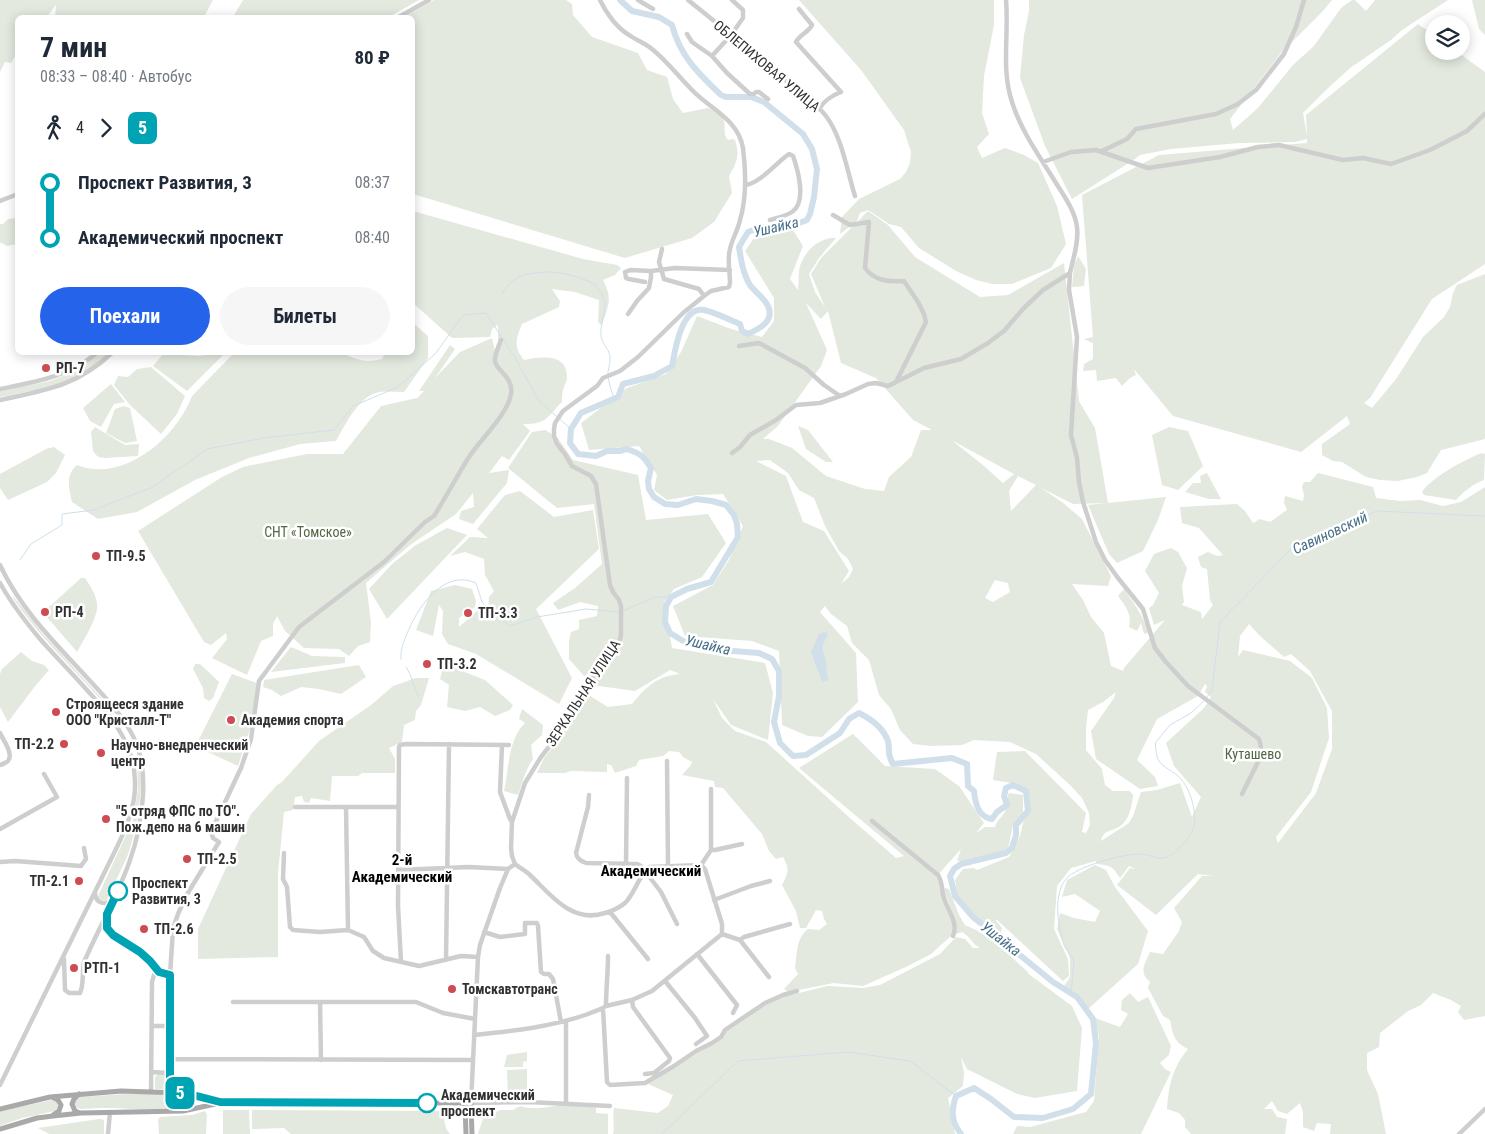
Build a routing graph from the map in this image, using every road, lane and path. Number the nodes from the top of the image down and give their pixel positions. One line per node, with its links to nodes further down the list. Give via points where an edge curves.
1 (429, 0): 10 (street)
2 (600, 0): 19 (street, ЗЕРКАЛЬНАЯ УЛИЦА, via 627,34 657,53 692,90 731,123 742,147)
3 (638, 0): 8 (street)
4 (688, 0): 12 (street, ОБЛЕПИХОВАЯ УЛИЦА)
5 (732, 0): 12 (street, via 744,13)
6 (1006, 0): 18 (street, via 1007,84 1018,117)
7 (1304, 0): 17 (street, via 1284,54 1256,90 1238,104 1216,114 1136,129 1127,139)
8 (653, 9)
9 (800, 9): 15 (street, via 812,24 796,42 841,92)
10 (402, 15)
11 (687, 34): 13 (street, via 692,42)
12 (731, 35): 13 (street); 15 (street, ОБЛЕПИХОВАЯ УЛИЦА)
13 (712, 56): 14 (street, via 750,94 759,92)
14 (768, 98)
15 (819, 109): 21 (street, ОБЛЕПИХОВАЯ УЛИЦА, via 834,130)
16 (1485, 114): 17 (street, via 1467,131 1430,150 1391,164 1363,158 1343,160 1279,145 1148,168)
17 (1102, 151): 18 (street, via 1079,150)
18 (1043, 162): 29 (street, via 1066,199 1077,228)
19 (745, 184): 24 (street, via 760,178 785,156 793,156 799,171 799,202 793,212); 27 (street, ЗЕРКАЛЬНАЯ УЛИЦА, via 744,207 730,248)
20 (15, 195): 22 (street)
21 (854, 196)
22 (0, 201)
23 (833, 215): 37 (street, via 850,225 869,222 865,268 881,280 904,281 924,314 926,322)
24 (770, 220)
25 (662, 249): 26 (street)
26 (661, 270): 27 (street); 28 (street); 31 (street, via 664,279 698,289)
27 (730, 270): 31 (street, ЗЕРКАЛЬНАЯ УЛИЦА, via 729,287 711,290)
28 (651, 271): 30 (street, via 625,272 626,278); 32 (street, via 649,288)
29 (1070, 273): 38 (street, via 1043,290 988,343 960,359); 62 (street, via 1069,290 1077,338 1072,435 1083,502 1096,542 1118,578 1143,609 1155,648 1166,662 1188,686 1258,739 1260,758)
30 (645, 282)
31 (704, 296): 68 (street, ЗЕРКАЛЬНАЯ УЛИЦА, via 638,357 620,371 603,378 589,393 563,411 555,423 554,436 568,461 591,476 596,484 610,585 621,606 621,635 619,643 598,668 531,773)
32 (628, 314)
33 (501, 340): 104 (street, via 494,359 510,380 509,400 469,457 434,516 384,562 299,627 259,681 251,739 211,832 219,842 186,896 175,922)
34 (739, 346): 41 (street, via 759,343 805,368)
35 (94, 355): 40 (street, via 59,376)
36 (110, 355): 42 (street, via 81,377 63,385)
37 (906, 362): 38 (street, via 907,371); 39 (street)
38 (913, 374): 39 (street)
39 (895, 384): 41 (street, via 868,384)
40 (0, 389)
41 (840, 396): 43 (street, via 820,403 796,405 750,435)
42 (0, 400)
43 (732, 452)
44 (0, 565): 45 (street)
45 (2, 574): 47 (street)
46 (0, 583): 48 (street)
47 (15, 592): 48 (street); 50 (street, via 45,632 114,708)
48 (8, 597): 51 (street, via 39,638 107,712)
49 (0, 733): 58 (street, via 10,753 10,758)
50 (133, 736): 51 (street); 55 (street)
51 (126, 740): 56 (street)
52 (449, 744): 53 (street); 66 (street, via 400,745); 79 (street)
53 (502, 745): 54 (street); 68 (street, via 500,792)
54 (509, 745)
55 (140, 758): 56 (street); 85 (street, via 144,785 139,830)
56 (132, 760): 84 (street, via 135,782 132,812)
57 (667, 761): 77 (street)
58 (0, 765)
59 (44, 774): 69 (street, via 57,797)
60 (627, 778): 76 (street)
61 (711, 789): 72 (street)
62 (1242, 794)
63 (589, 795): 76 (street, via 577,858 586,863)
64 (295, 807): 65 (street)
65 (346, 807): 66 (street); 91 (street)
66 (398, 807): 81 (street)
67 (872, 821): 94 (street, via 941,878 943,896 955,932)
68 (512, 822): 75 (street, ЗЕРКАЛЬНАЯ УЛИЦА, via 510,841)
69 (0, 828)
70 (742, 844): 72 (street)
71 (84, 848): 74 (street, via 86,860 81,866)
72 (711, 850): 78 (street)
73 (284, 853): 91 (street, via 283,879 287,887 290,927 298,931)
74 (0, 862)
75 (515, 864): 80 (street); 87 (street, via 568,910 591,916)
76 (626, 864): 82 (street, via 637,864)
77 (668, 866): 78 (street); 82 (street)
78 (701, 866): 86 (street)
79 (448, 869): 80 (street); 81 (street); 101 (street)
80 (508, 869): 92 (street)
81 (398, 870): 102 (street)
82 (645, 870): 87 (street, via 630,897); 89 (street)
83 (770, 881): 86 (street)
84 (95, 892): 85 (street, via 101,903); 99 (street)
85 (114, 900): 88 (street)
86 (714, 900): 93 (street)
87 (610, 912): 100 (street)
88 (107, 914): 99 (street, via 84,962 80,993 66,990); 103 (street, via 106,924 110,932 140,952)
89 (678, 924)
90 (790, 924): 95 (street)
91 (348, 930): 102 (street, via 364,937 375,954)
92 (484, 932): 98 (street); 114 (street, via 500,937 525,934 525,923 537,923 541,972 553,979)
93 (722, 934): 95 (street); 96 (street)
94 (953, 936)
95 (740, 940): 105 (street)
96 (697, 954): 106 (street); 112 (street, via 737,1005)
97 (608, 956): 111 (street)
98 (478, 957): 101 (street); 113 (street)
99 (64, 958): 125 (street)
100 (648, 959)
101 (446, 960): 102 (street, via 419,966)
102 (401, 962)
103 (159, 972): 104 (street); 115 (street, via 152,982)
104 (170, 975): 116 (street)
105 (769, 977)
106 (665, 981): 108 (street); 118 (street, via 707,1036)
107 (797, 990): 111 (street, via 765,1003 734,1023 712,1043 645,1083 624,1085 607,1082)
108 (632, 1000): 111 (street); 124 (street, via 670,1058 654,1073)
109 (233, 1002): 110 (street)
110 (320, 1002): 113 (street, via 416,1002 443,1013); 120 (street)
111 (604, 1007): 114 (street)
112 (734, 1013)
113 (475, 1019): 117 (street)
114 (564, 1021): 117 (street); 133 (street)
115 (152, 1026): 116 (street); 122 (street)
116 (170, 1026): 119 (street)
117 (474, 1035): 121 (street)
118 (696, 1044)
119 (170, 1059): 120 (street); 123 (street)
120 (321, 1060): 121 (street)
121 (473, 1060): 132 (street)
122 (151, 1072): 123 (street); 126 (street)
123 (170, 1073): 127 (street)
124 (645, 1074)
125 (0, 1084)
126 (151, 1092): 127 (main road); 129 (main road)
127 (170, 1092): 128 (main road)
128 (185, 1093): 131 (main road); 137 (main road, via 190,1104)
129 (80, 1094): 130 (main road); 139 (main road, via 72,1104)
130 (50, 1097): 136 (main road); 140 (main road, via 61,1105)
131 (220, 1102): 132 (main road); 137 (main road)
132 (468, 1103): 133 (street); 143 (main road); 144 (main road)
133 (566, 1103): 134 (street)
134 (610, 1106)
135 (1485, 1108): 145 (street)
136 (0, 1109)
137 (183, 1111): 138 (main road)
138 (110, 1112): 139 (main road); 142 (street)
139 (81, 1113): 140 (main road)
140 (53, 1116): 141 (main road)
141 (0, 1129)
142 (108, 1134)
143 (466, 1134)
144 (472, 1134)
145 (1458, 1134)

